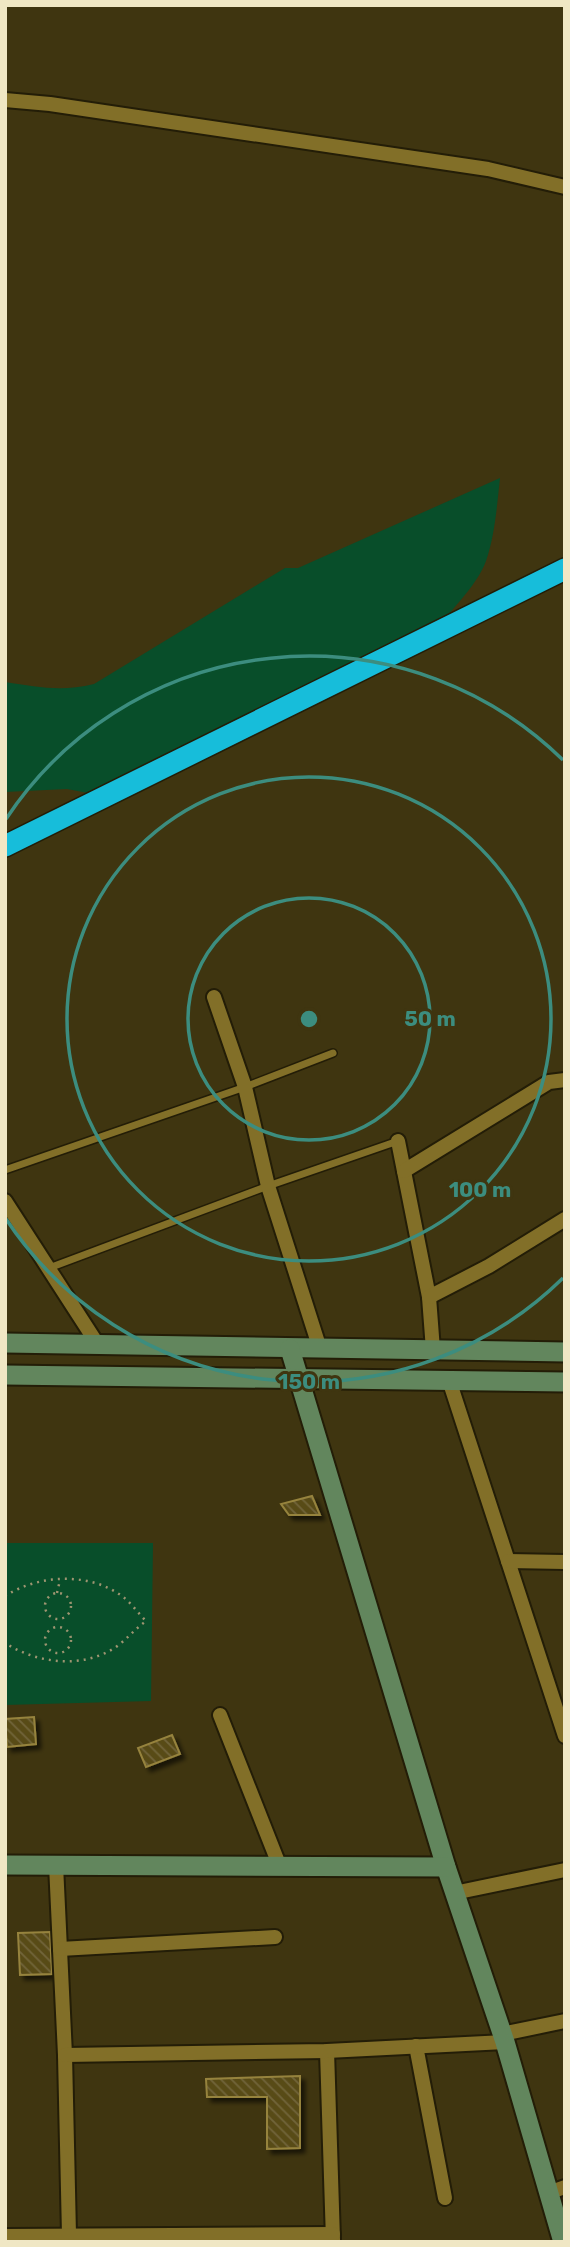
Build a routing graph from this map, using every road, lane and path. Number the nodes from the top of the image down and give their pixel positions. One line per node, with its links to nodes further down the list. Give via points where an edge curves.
1 (5, 100): 2 (street, via 488,169)
2 (565, 187)
3 (565, 569): 4 (highway)
4 (5, 846)
5 (214, 997): 8 (street)
6 (333, 1053): 8 (lane)
7 (565, 1080): 11 (street, via 548,1082)
8 (246, 1087): 10 (lane); 12 (street)
9 (398, 1141): 11 (street); 12 (lane)
10 (5, 1170)
11 (404, 1171): 16 (street)
12 (268, 1186): 15 (lane); 20 (street)
13 (5, 1201): 15 (street)
14 (565, 1219): 16 (street)
15 (48, 1268): 18 (street)
16 (429, 1297): 21 (street)
17 (5, 1343): 18 (street)
18 (98, 1345): 19 (street)
19 (290, 1349): 20 (street); 24 (street)
20 (320, 1349): 21 (street)
21 (433, 1350): 22 (street)
22 (565, 1353)
23 (5, 1375): 24 (street)
24 (299, 1378): 25 (street); 44 (street)
25 (449, 1380): 26 (street); 27 (street)
26 (565, 1381)
27 (508, 1561): 28 (street); 40 (street)
28 (565, 1562)
29 (60, 1580): 30 (path); 31 (path, via 39,1581); 34 (path, via 106,1587)
30 (57, 1593): 32 (path, via 45,1607); 32 (path, via 68,1599 70,1606 67,1614)
31 (5, 1595)
32 (58, 1618): 35 (path)
33 (152, 1619): 34 (path)
34 (146, 1621): 38 (path, via 103,1654)
35 (59, 1627): 37 (path, via 70,1634 71,1642); 37 (path, via 48,1631 45,1639 50,1650)
36 (5, 1643): 38 (path, via 29,1656)
37 (58, 1653): 38 (path)
38 (58, 1661)
39 (220, 1715): 43 (street)
40 (565, 1737)
41 (5, 1865): 42 (street)
42 (56, 1865): 43 (street); 48 (street)
43 (280, 1867): 44 (street)
44 (446, 1867): 46 (street)
45 (565, 1870): 46 (street)
46 (454, 1893): 50 (street)
47 (275, 1937): 48 (street)
48 (60, 1949): 53 (street)
49 (565, 2021): 50 (street)
50 (503, 2038): 51 (street); 54 (street)
51 (415, 2046): 52 (street); 55 (street)
52 (327, 2051): 53 (street); 58 (street)
53 (65, 2055): 57 (street)
54 (556, 2190): 59 (street)
55 (444, 2198)
56 (5, 2236): 57 (street)
57 (77, 2237): 58 (street)
58 (333, 2238)
59 (563, 2242)

